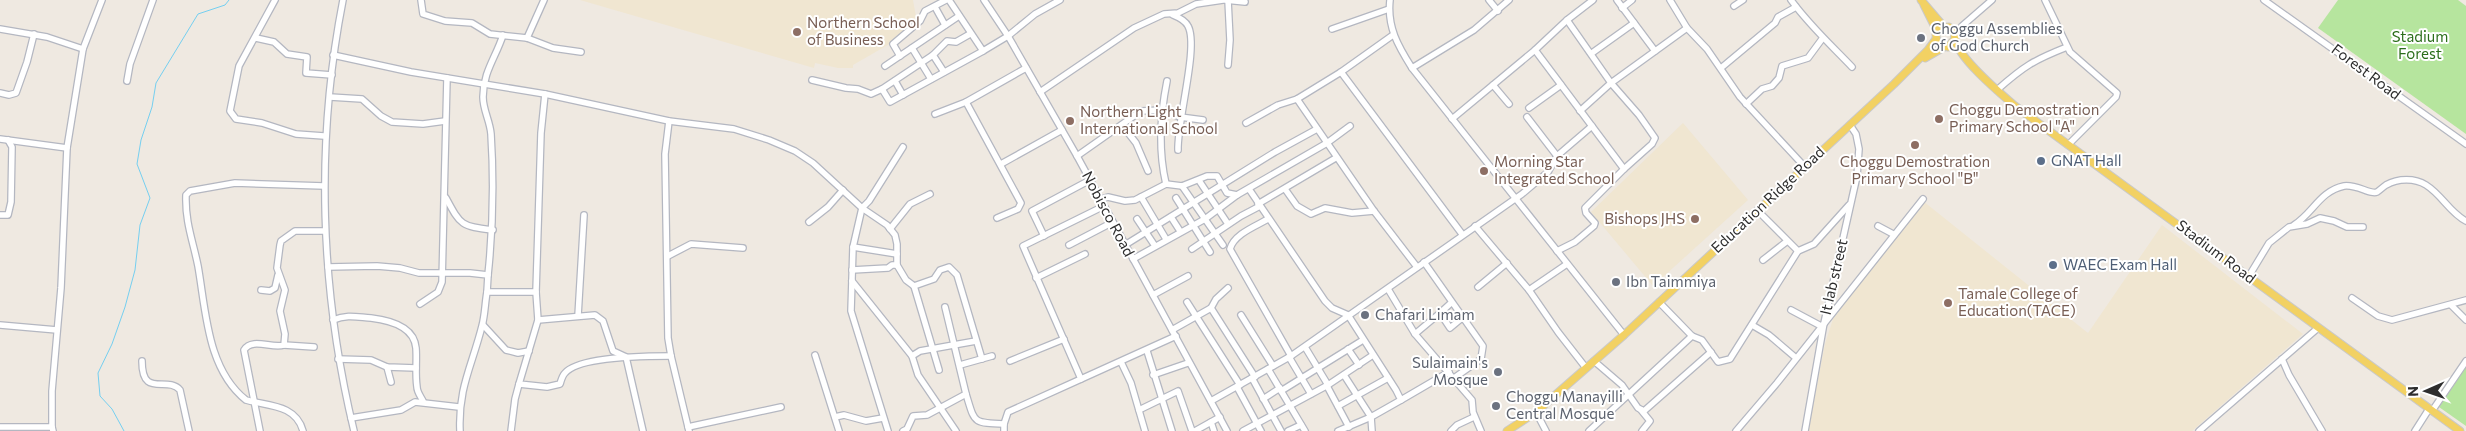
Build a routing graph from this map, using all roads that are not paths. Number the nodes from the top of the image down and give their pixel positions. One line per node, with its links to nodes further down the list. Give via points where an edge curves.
1 (102, 0): 55 (street)
2 (153, 0): 79 (street)
3 (275, 0): 48 (street)
4 (343, 0): 61 (street)
5 (421, 0): 45 (street, via 423,14 427,16 472,23 490,34)
6 (544, 0): 49 (street)
7 (947, 0): 26 (street); 33 (street)
8 (984, 0): 46 (street, Nobisco Road)
9 (1060, 0): 46 (street, via 1035,14)
10 (1226, 0): 23 (street); 24 (street); 65 (street, via 1230,40)
11 (1390, 0): 30 (street)
12 (1489, 0): 31 (street)
13 (1509, 0): 31 (street)
14 (1594, 0): 35 (street)
15 (1617, 0): 29 (street)
16 (1632, 0): 29 (street)
17 (1670, 0): 39 (street)
18 (1743, 0): 27 (street)
19 (1791, 0): 28 (street)
20 (1992, 0): 34 (street)
21 (2045, 0): 53 (street)
22 (2264, 0): 118 (street, Forest Road)
23 (1195, 2): 32 (street)
24 (1245, 2)
25 (1922, 3): 38 (main road); 47 (main road, via 1935,27)
26 (935, 6): 37 (street); 63 (street, via 925,11 920,21 893,44)
27 (1734, 6)
28 (1796, 7): 50 (street); 71 (street, via 1778,17 1775,24)
29 (1622, 8): 36 (street)
30 (1389, 9): 40 (street); 44 (street)
31 (1498, 11): 70 (street, via 1474,30)
32 (1172, 14): 88 (street, via 1164,14 1134,28); 101 (street, via 1185,21 1191,34 1191,56)
33 (959, 16): 37 (street); 43 (street)
34 (1970, 17): 38 (street); 51 (street, via 1958,30)
35 (1567, 20): 56 (street); 60 (street)
36 (1634, 22): 58 (street); 60 (street)
37 (944, 25): 54 (street)
38 (1946, 27): 47 (main road); 51 (main road, via 1954,31)
39 (1687, 28): 58 (street); 71 (street)
40 (1332, 29)
41 (0, 30): 42 (street)
42 (34, 34): 55 (street); 89 (street, via 16,93)
43 (970, 34): 57 (street); 62 (street, via 956,42 947,41)
44 (1393, 35): 70 (street); 74 (street)
45 (503, 36): 49 (street); 83 (street, via 490,61)
46 (1008, 36): 57 (street); 69 (street, Nobisco Road)
47 (1936, 37): 52 (main road, via 1940,46); 66 (main road, Education Ridge Road)
48 (256, 38): 75 (street, via 274,42 287,54 307,57 306,73); 114 (street, via 239,66 230,111 232,116 296,134)
49 (527, 38): 59 (street, via 553,48)
50 (1822, 39): 68 (street); 96 (street, via 1808,58 1782,66 1772,86 1762,89)
51 (1956, 39): 52 (main road); 72 (main road, Stadium Road, via 1959,49)
52 (1946, 47): 66 (main road, Education Ridge Road); 72 (main road, Stadium Road)
53 (2067, 47): 87 (street, via 2022,67); 119 (street, via 2117,95)
54 (912, 48): 63 (street); 64 (street)
55 (83, 49): 121 (street)
56 (1535, 50): 84 (street); 85 (street)
57 (983, 51): 73 (street)
58 (1655, 51): 82 (street)
59 (582, 52)
60 (1592, 53): 82 (street)
61 (333, 55): 75 (street); 76 (street)
62 (934, 55): 64 (street); 73 (street)
63 (900, 56): 67 (street)
64 (921, 62): 77 (street); 80 (street)
65 (1228, 65)
66 (1914, 65): 109 (main road, Education Ridge Road)
67 (885, 66)
68 (1852, 67)
69 (1026, 68): 88 (street, Nobisco Road); 94 (street)
70 (1412, 68): 103 (street)
71 (1721, 68): 96 (street)
72 (1976, 70): 87 (main road, Stadium Road)
73 (944, 72): 77 (street)
74 (1340, 72): 93 (street); 180 (street)
75 (332, 76): 92 (street)
76 (447, 78): 83 (street); 106 (street)
77 (931, 79): 91 (street)
78 (812, 80): 86 (street, via 871,94)
79 (127, 81)
80 (895, 81): 86 (street); 91 (street)
81 (1167, 81): 98 (street)
82 (1611, 83): 99 (street); 128 (street, via 1655,138)
83 (485, 84): 90 (street); 175 (street)
84 (1493, 85): 95 (street); 103 (street)
85 (1561, 85): 97 (street); 99 (street)
86 (882, 89): 91 (street, via 890,102)
87 (1996, 90): 119 (main road, Stadium Road)
88 (1040, 92): 113 (street, Nobisco Road)
89 (0, 93)
90 (545, 94): 104 (street); 222 (street)
91 (904, 95)
92 (330, 97): 106 (street, via 362,99 392,122); 114 (street)
93 (1296, 99): 107 (street); 112 (street)
94 (966, 102): 100 (street); 126 (street)
95 (1509, 104)
96 (1746, 104): 127 (street)
97 (1529, 108)
98 (1161, 110): 101 (street); 108 (street, via 1141,112); 132 (street, via 1160,152)
99 (1580, 111): 111 (street)
100 (935, 114)
101 (1180, 117): 105 (street); 122 (street)
102 (1527, 117): 124 (street)
103 (1452, 119): 145 (street)
104 (669, 120): 138 (street, via 734,129 770,140 813,163); 198 (street, via 665,154)
105 (1204, 120)
106 (445, 122): 141 (street)
107 (1246, 123)
108 (1122, 125): 123 (street); 129 (street, via 1136,143)
109 (1850, 125): 127 (main road, Education Ridge Road); 150 (street, It lab street, via 1856,134 1859,159)
110 (1350, 126): 117 (street)
111 (1592, 126): 124 (street); 128 (street)
112 (1317, 129): 117 (street); 133 (street)
113 (1062, 130): 123 (street, Nobisco Road); 126 (street)
114 (324, 136): 134 (street)
115 (0, 139): 116 (street)
116 (8, 140): 121 (street); 157 (street, via 12,147 11,202 8,215)
117 (1327, 143): 136 (street); 156 (street)
118 (2466, 144)
119 (2068, 145): 212 (main road, Stadium Road)
120 (902, 147): 152 (street)
121 (67, 148): 248 (street, via 62,288)
122 (1178, 150)
123 (1077, 156): 130 (street, Nobisco Road)
124 (1557, 156): 145 (street, via 1545,175)
125 (1334, 159): 137 (street)
126 (1001, 164): 160 (street, via 1021,204 1018,209)
127 (1804, 166): 155 (main road, Education Ridge Road)
128 (1624, 168): 193 (street, via 1585,208 1594,226)
129 (1148, 171)
130 (1090, 180): 147 (street, Nobisco Road); 182 (street, via 1032,211)
131 (1200, 182): 140 (street)
132 (1166, 184): 135 (street); 143 (street)
133 (1223, 185): 135 (street, via 1217,176 1212,176); 140 (street); 142 (street, via 1230,195)
134 (324, 186): 176 (street); 310 (street, via 235,183 186,192 186,224 197,261 213,346 224,376 242,397)
135 (1182, 186): 148 (street)
136 (1249, 189): 142 (street); 149 (street)
137 (1285, 189): 149 (street); 156 (street, via 1297,206 1311,214 1325,208 1352,213)
138 (843, 190): 152 (street); 165 (street)
139 (930, 194): 174 (street, via 910,204)
140 (1209, 194): 148 (street); 154 (street)
141 (445, 196): 175 (street, via 458,220 467,227); 209 (street)
142 (1237, 196): 154 (street)
143 (1141, 197): 147 (street, via 1125,201 1108,197); 168 (street)
144 (1176, 198): 153 (street)
145 (1514, 198): 171 (street); 193 (street)
146 (1923, 198): 181 (street)
147 (1101, 199): 151 (street, Nobisco Road)
148 (1195, 202): 153 (street); 162 (street)
149 (1259, 205): 163 (street); 167 (street)
150 (1849, 205): 194 (street, via 1814,244); 243 (street, It lab street)
151 (1104, 206): 166 (street, Nobisco Road); 182 (street)
152 (862, 208): 174 (street); 190 (street)
153 (1183, 210): 159 (street); 169 (street)
154 (1218, 210): 162 (street); 167 (street)
155 (1757, 210): 185 (street); 228 (main road, Education Ridge Road)
156 (1374, 211): 206 (street)
157 (0, 215)
158 (584, 215): 236 (street)
159 (1171, 217): 168 (street); 177 (street)
160 (997, 218)
161 (1137, 219): 178 (street)
162 (1205, 219): 169 (street); 179 (street)
163 (1268, 219): 235 (street, via 1325,301); 271 (street, via 1248,230 1230,249)
164 (2466, 221): 170 (street, via 2426,185 2396,180 2377,192 2343,186 2326,194 2305,218)
165 (809, 222)
166 (1113, 222): 186 (street); 187 (street, Nobisco Road)
167 (1228, 224): 179 (street)
168 (1159, 225): 178 (street); 183 (street)
169 (1192, 225): 177 (street); 184 (street)
170 (2294, 225): 173 (street, via 2320,218 2347,227); 212 (street, via 2269,243)
171 (1475, 226): 180 (street); 202 (street)
172 (1878, 226): 181 (street)
173 (2363, 227)
174 (890, 229): 196 (street, via 895,235)
175 (493, 230): 210 (street)
176 (325, 231): 205 (street); 208 (street, via 296,231 281,241)
177 (1180, 231): 183 (street)
178 (1146, 232): 187 (street); 188 (street)
179 (1215, 232): 184 (street); 189 (street)
180 (1462, 234): 201 (street)
181 (1893, 234): 243 (street)
182 (1044, 236): 213 (street, via 1023,246)
183 (1166, 239): 188 (street)
184 (1203, 241): 192 (street); 195 (street)
185 (1786, 242): 194 (street); 200 (street)
186 (1070, 245)
187 (1125, 245): 199 (street, Nobisco Road)
188 (1155, 246): 199 (street)
189 (1223, 246)
190 (853, 247): 196 (street); 207 (street)
191 (743, 248): 198 (street, via 691,244)
192 (1192, 249)
193 (1558, 251): 203 (street)
194 (1798, 251): 246 (street)
195 (1210, 252)
196 (897, 254): 204 (street)
197 (1085, 254): 213 (street)
198 (668, 256): 268 (street)
199 (1133, 259): 223 (street, Nobisco Road)
200 (1763, 260)
201 (1424, 262): 206 (street); 227 (street)
202 (1507, 263): 216 (street); 220 (street)
203 (1567, 264): 220 (street); 251 (street)
204 (897, 265): 207 (street); 215 (street)
205 (328, 266): 209 (street, via 400,268 419,274); 240 (street)
206 (1417, 267): 218 (street)
207 (852, 270): 214 (street)
208 (278, 272): 219 (street, via 275,288); 258 (street, via 285,290 280,311)
209 (443, 272): 210 (street); 229 (street, via 438,292)
210 (488, 275): 221 (street)
211 (1188, 276): 223 (street)
212 (2249, 276): 247 (main road, Stadium Road)
213 (1036, 278): 254 (street)
214 (852, 281): 269 (street); 329 (street, via 851,311)
215 (914, 286): 256 (street, via 934,279 940,270 949,268 957,274); 261 (street)
216 (1478, 286)
217 (1228, 288): 232 (street)
218 (1388, 288): 235 (street); 250 (street)
219 (262, 290)
220 (1529, 290): 289 (street)
221 (487, 292): 222 (street); 245 (street)
222 (536, 292): 241 (street)
223 (1153, 295): 249 (street, Nobisco Road)
224 (2352, 298): 230 (street, via 2378,316 2392,320)
225 (2466, 300): 230 (street)
226 (1187, 302): 237 (street)
227 (1451, 302): 234 (street); 239 (street)
228 (1659, 302): 251 (main road, Education Ridge Road); 253 (street)
229 (420, 304)
230 (2451, 305): 242 (street)
231 (945, 307): 257 (street)
232 (1211, 308): 237 (street); 294 (street)
233 (1791, 310): 243 (street)
234 (1440, 313): 239 (street, via 1450,328); 250 (street)
235 (1348, 315): 255 (street); 260 (street)
236 (578, 316): 241 (street); 272 (street, via 595,315 603,321 613,351)
237 (1197, 316): 249 (street); 301 (street)
238 (1241, 316): 287 (street)
239 (1462, 318): 297 (street, via 1483,349 1481,360)
240 (333, 320): 274 (street); 286 (street, via 362,316 398,324 415,344)
241 (538, 320): 263 (street)
242 (2466, 320)
243 (1823, 324): 273 (street); 369 (street, It lab street)
244 (0, 325): 248 (street)
245 (483, 325): 263 (street, via 506,350); 316 (street)
246 (1752, 326): 265 (street, via 1730,358 1718,362); 273 (street, via 1769,335)
247 (2318, 328): 276 (street); 321 (main road, Stadium Road)
248 (57, 330): 336 (street)
249 (1172, 330): 252 (street, Nobisco Road)
250 (1415, 334): 291 (street)
251 (1624, 335): 279 (main road, Education Ridge Road)
252 (1176, 336): 264 (street); 313 (street, Nobisco Road)
253 (1692, 336): 265 (street, via 1702,340); 306 (street)
254 (1064, 339): 278 (street); 298 (street)
255 (1363, 340): 262 (street); 267 (street)
256 (976, 341): 257 (street); 275 (street)
257 (955, 344): 261 (street); 283 (street)
258 (284, 345): 259 (street); 310 (street, via 254,344 246,347 244,356)
259 (314, 346)
260 (1305, 346): 271 (street); 288 (street)
261 (933, 349): 269 (street); 290 (street)
262 (1348, 349): 284 (street); 288 (street)
263 (529, 351): 300 (street)
264 (1146, 351): 281 (street); 292 (street)
265 (1711, 352): 320 (street, via 1647,410)
266 (815, 355): 324 (street)
267 (1373, 355): 284 (street); 296 (street)
268 (671, 356): 272 (street); 337 (street)
269 (912, 356): 318 (street, via 918,375)
270 (992, 356): 275 (street)
271 (1290, 356): 287 (street); 295 (street)
272 (626, 357): 300 (street, via 578,365 565,372 560,384 554,386); 344 (street)
273 (1796, 358): 368 (street)
274 (338, 359): 285 (street, via 371,360); 328 (street)
275 (982, 359): 283 (street)
276 (2282, 359): 370 (street); 371 (street)
277 (142, 361): 338 (street, via 142,371 150,383 180,390)
278 (1010, 361)
279 (1594, 361): 289 (main road, Education Ridge Road); 306 (street)
280 (2466, 361): 321 (street)
281 (1121, 362): 298 (street); 319 (street)
282 (1188, 363): 292 (street)
283 (960, 365): 304 (street)
284 (1359, 365): 293 (street)
285 (386, 367): 286 (street); 299 (street)
286 (416, 368): 311 (street, via 417,389)
287 (1270, 368): 294 (street); 303 (street)
288 (1318, 368): 295 (street); 302 (street)
289 (1586, 368): 322 (main road, Education Ridge Road)
290 (939, 370)
291 (1449, 372): 297 (street); 309 (street)
292 (1153, 375): 312 (street)
293 (1344, 375): 302 (street); 307 (street)
294 (1253, 378): 301 (street); 308 (street)
295 (1302, 378): 303 (street); 305 (street)
296 (1388, 378): 307 (street); 309 (street)
297 (1454, 378): 327 (street, via 1472,400)
298 (1081, 380): 332 (street, via 1008,412)
299 (391, 382)
300 (520, 384): 343 (street)
301 (1238, 386): 313 (street); 331 (street)
302 (1328, 386): 305 (street); 315 (street)
303 (1281, 390): 308 (street); 314 (street)
304 (966, 394): 318 (street); 332 (street, via 974,418 980,423)
305 (1311, 394): 314 (street)
306 (1629, 395): 320 (street); 366 (street)
307 (1357, 396): 315 (street); 326 (street)
308 (1262, 399): 323 (street)
309 (1400, 400): 326 (street)
310 (253, 402): 339 (street); 340 (street, via 277,405 300,422)
311 (423, 402): 316 (street); 328 (street, via 415,402 401,410)
312 (1161, 402): 319 (street); 351 (street); 352 (street, via 1179,392)
313 (1211, 402): 325 (street, Nobisco Road)
314 (1290, 406): 323 (street); 333 (street)
315 (1338, 406): 334 (street)
316 (459, 407): 342 (street)
317 (781, 407): 337 (street)
318 (941, 409): 347 (street, via 913,416 907,429); 348 (street)
319 (1139, 410): 350 (street)
320 (1641, 410): 367 (street, via 1650,421)
321 (2430, 410): 372 (street); 373 (main road, Stadium Road)
322 (1536, 412): 364 (main road, Education Ridge Road); 365 (street)
323 (1271, 415): 331 (street); 357 (street)
324 (835, 417): 329 (street, via 844,415 866,421); 345 (street)
325 (1220, 417): 330 (street); 354 (street, Nobisco Road)
326 (1371, 417): 334 (street); 361 (street)
327 (1474, 417): 362 (street, via 1456,425); 363 (street)
328 (351, 418): 341 (street)
329 (883, 418): 346 (street)
330 (1211, 422): 352 (street); 353 (street)
331 (1256, 423): 355 (street); 356 (street)
332 (1004, 424): 349 (street)
333 (1302, 424): 358 (street); 359 (street)
334 (1349, 426): 360 (street)
335 (0, 427): 336 (street)
336 (52, 429)
337 (689, 429)
338 (189, 431)
339 (260, 431)
340 (303, 431)
341 (354, 431)
342 (460, 431)
343 (511, 431)
344 (643, 431)
345 (838, 431)
346 (888, 431)
347 (902, 431)
348 (956, 431)
349 (1004, 431)
350 (1146, 431)
351 (1172, 431)
352 (1194, 431)
353 (1214, 431)
354 (1227, 431)
355 (1243, 431)
356 (1261, 431)
357 (1280, 431)
358 (1288, 431)
359 (1305, 431)
360 (1338, 431)
361 (1372, 431)
362 (1451, 431)
363 (1481, 431)
364 (1507, 431)
365 (1546, 431)
366 (1589, 431)
367 (1642, 431)
368 (1736, 431)
369 (1805, 431)
370 (2199, 431)
371 (2322, 431)
372 (2415, 431)
373 (2460, 431)

